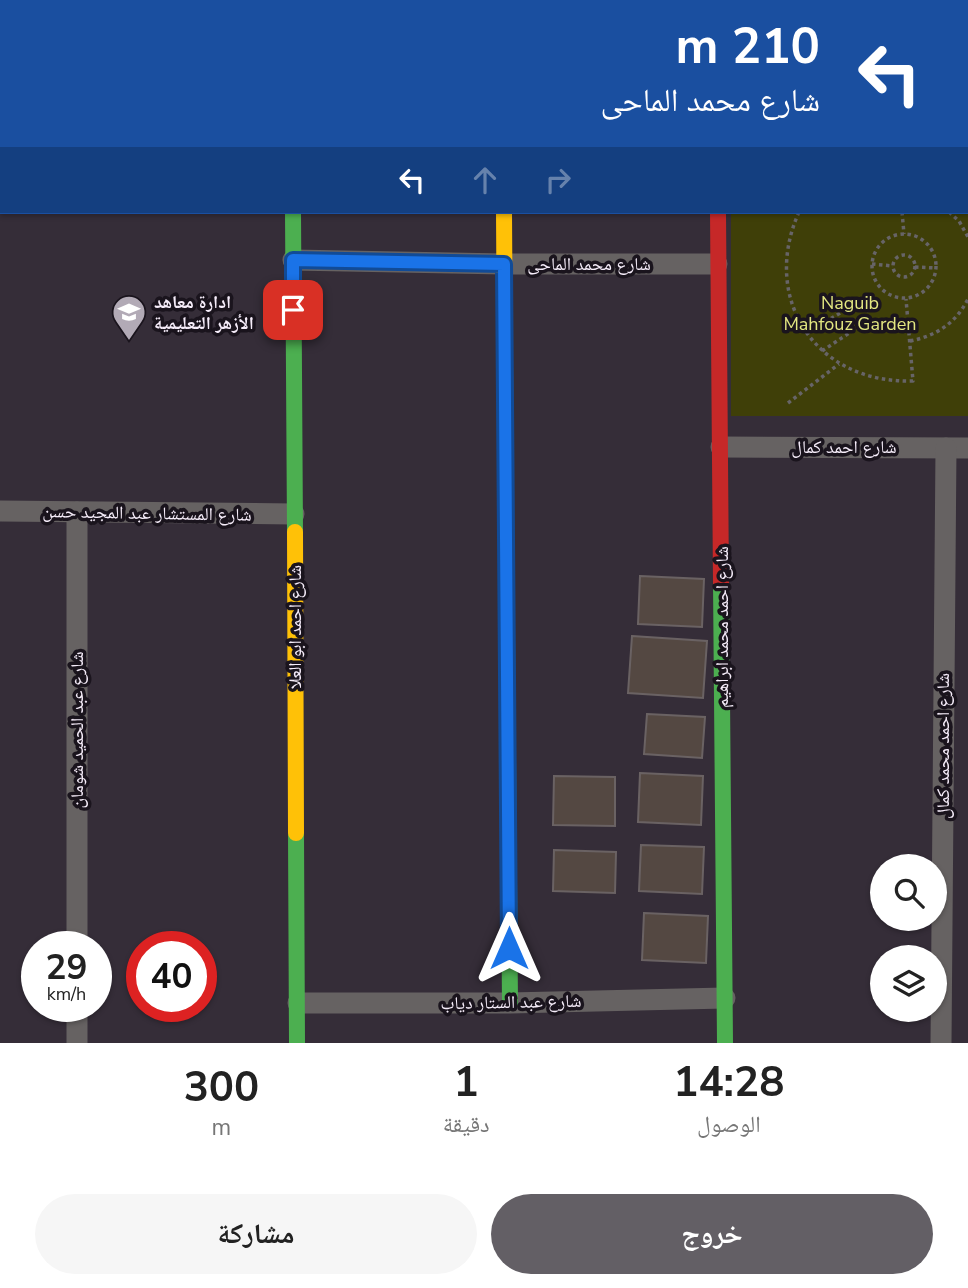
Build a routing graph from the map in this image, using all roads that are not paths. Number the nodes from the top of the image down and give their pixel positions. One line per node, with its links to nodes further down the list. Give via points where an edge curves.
1 (293, 214): 4 (street, شارع احمد ابو العلا)
2 (504, 214): 5 (street)
3 (718, 214): 6 (street, شارع احمد محمد ابراهيم)
4 (293, 260): 5 (street, شارع محمد الماحى); 12 (street, شارع احمد ابو العلا)
5 (504, 264): 6 (street, شارع محمد الماحى); 16 (street)
6 (717, 264): 7 (street, شارع احمد محمد ابراهيم)
7 (721, 447): 8 (street, شارع احمد كمال); 14 (street, شارع احمد محمد ابراهيم)
8 (946, 448): 9 (street, شارع احمد كمال); 21 (street, شارع احمد محمد كمال)
9 (968, 448)
10 (0, 511): 11 (street, شارع المستشار عبد المجيد حسن)
11 (77, 512): 12 (street, شارع المستشار عبد المجيد حسن); 13 (street, شارع عبد الحميد شومان)
12 (294, 514): 15 (street, شارع احمد ابو العلا)
13 (77, 931)
14 (725, 998): 16 (street, شارع عبد الستار دياب); 20 (street, شارع احمد محمد ابراهيم)
15 (298, 1003): 16 (street, شارع عبد الستار دياب); 19 (street, شارع احمد ابو العلا)
16 (510, 1003)
17 (77, 1022): 18 (street)
18 (77, 1043)
19 (297, 1043)
20 (725, 1043)
21 (941, 1043)

